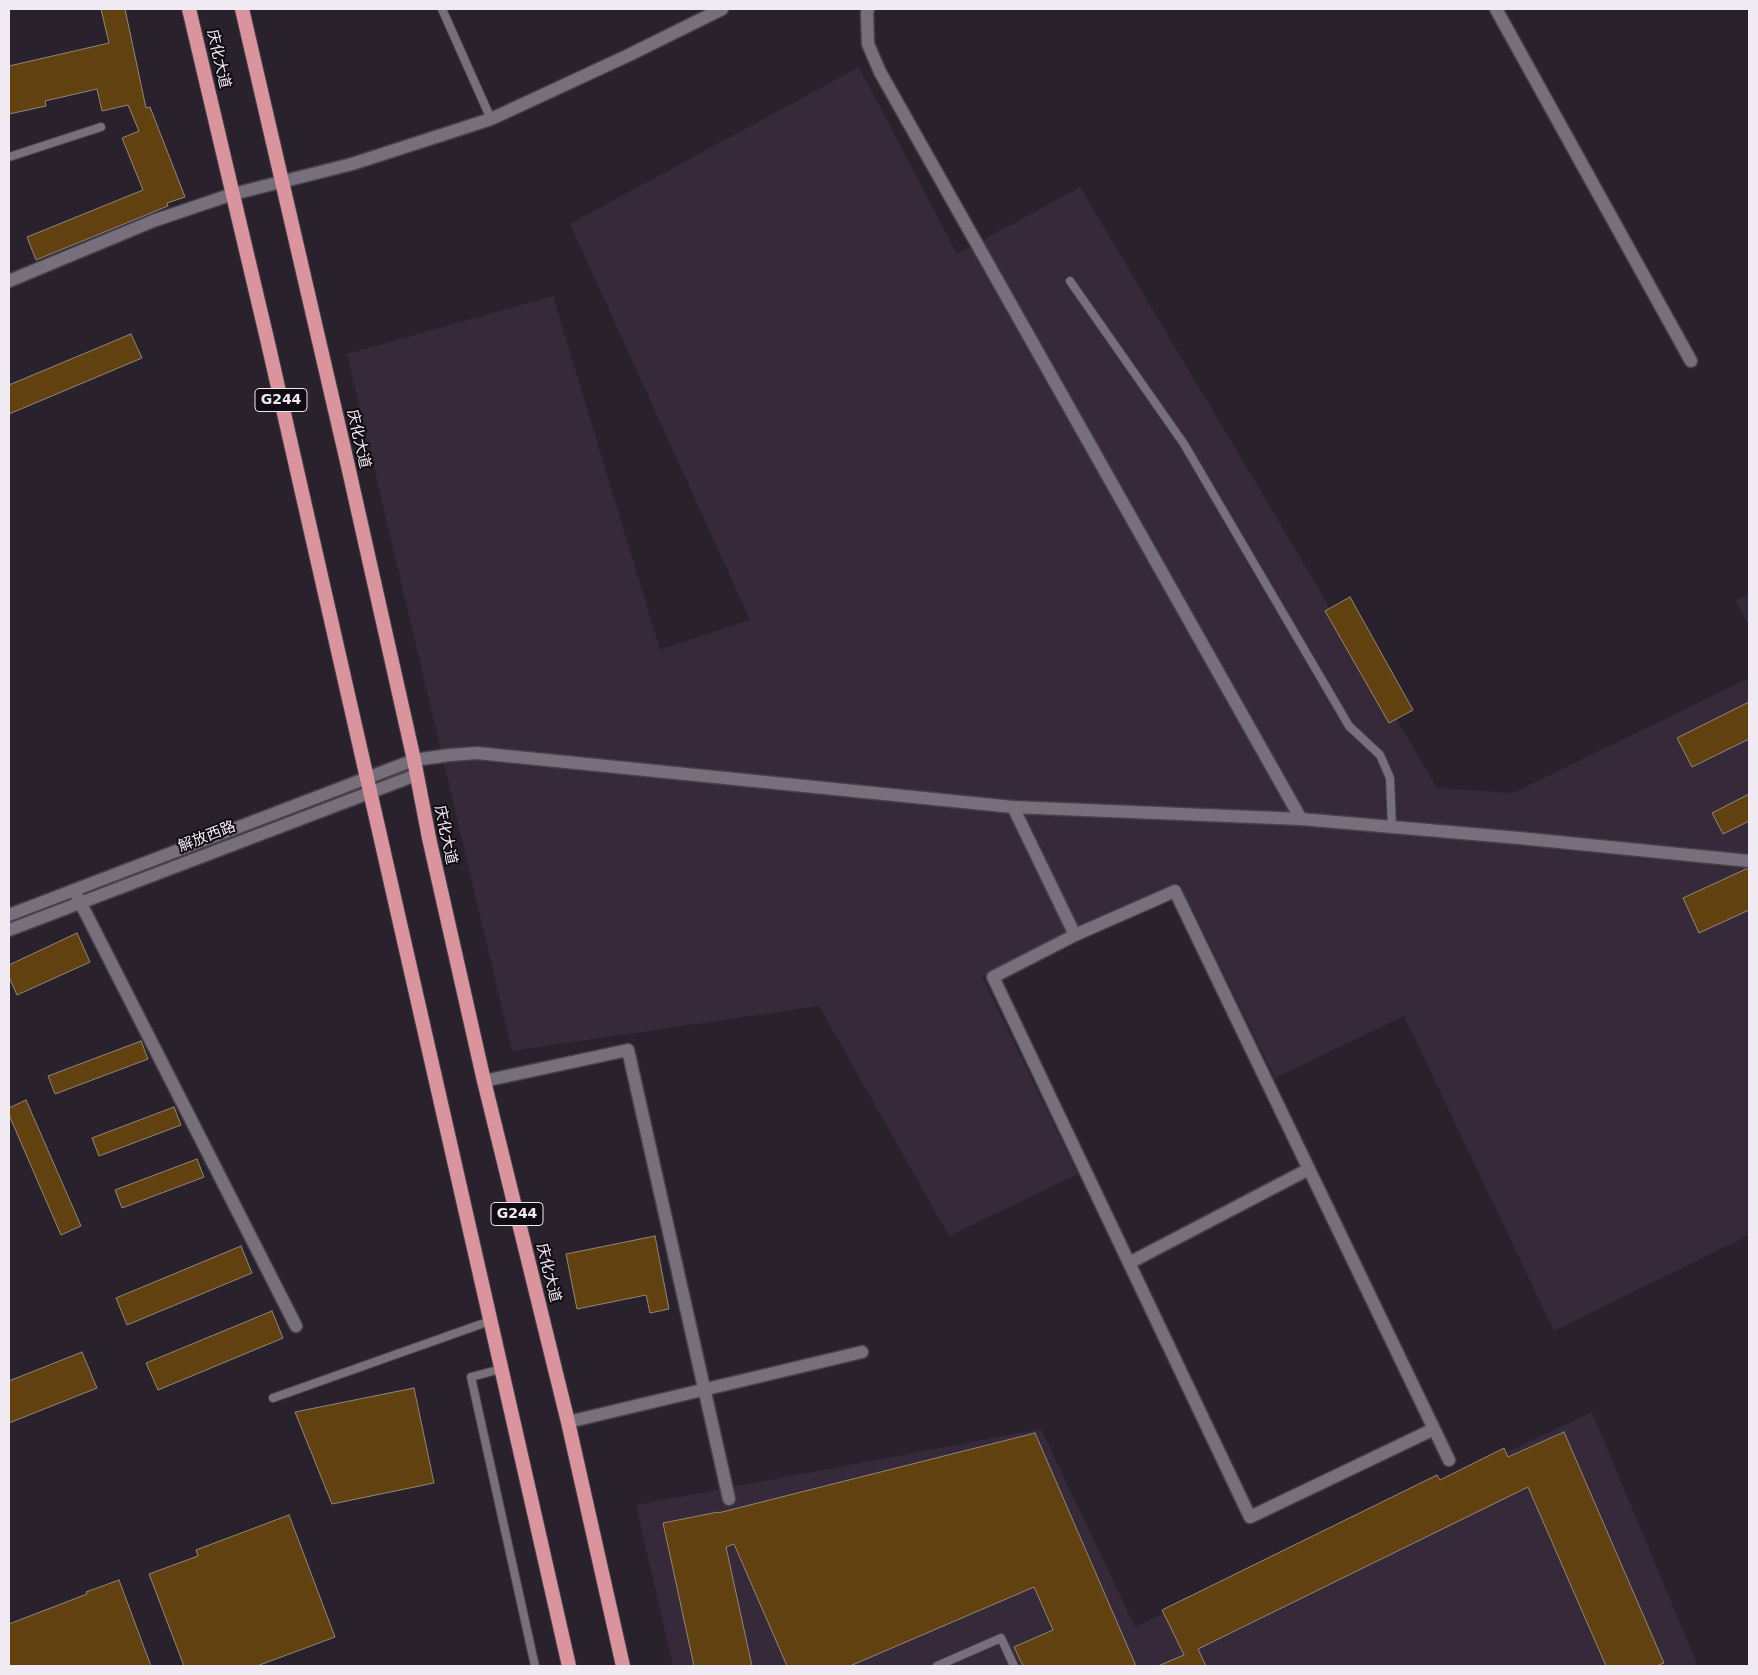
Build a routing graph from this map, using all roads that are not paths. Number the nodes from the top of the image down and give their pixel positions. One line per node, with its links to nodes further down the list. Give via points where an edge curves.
1 (190, 9): 11 (highway, 庆化大道 / G244)
2 (242, 9): 10 (highway, 庆化大道 / G244)
3 (442, 9): 7 (lane)
4 (722, 9): 7 (street)
5 (868, 9): 20 (street, via 868,44 880,72)
6 (1496, 9): 14 (street)
7 (491, 119): 10 (street, via 352,164)
8 (102, 127): 9 (lane)
9 (9, 157)
10 (282, 181): 11 (street); 15 (highway, 庆化大道 / G244)
11 (233, 194): 12 (street, via 153,221); 17 (highway, 庆化大道 / G244)
12 (9, 281)
13 (1070, 281): 21 (lane, via 1184,444 1349,726 1380,755 1390,778)
14 (1691, 361)
15 (414, 760): 16 (highway, 庆化大道 / G244); 17 (street, 解放西路); 19 (street, 解放西路, via 493,754)
16 (416, 775): 18 (street, 解放西路); 28 (highway, 庆化大道 / G244)
17 (367, 778): 18 (highway, 庆化大道 / G244); 23 (street, 解放西路)
18 (370, 792): 24 (street, 解放西路); 31 (highway, 庆化大道 / G244)
19 (1013, 807): 20 (street, 解放西路); 27 (street)
20 (1302, 819): 21 (street, 解放西路)
21 (1392, 826): 22 (street, 解放西路)
22 (1749, 861)
23 (74, 890): 24 (street); 25 (street, 解放西路)
24 (80, 903): 26 (street, 解放西路); 32 (street)
25 (9, 915)
26 (9, 930)
27 (1075, 935): 29 (street, via 1175,891); 30 (street, via 992,977)
28 (484, 1081): 35 (street, via 628,1050); 37 (highway, 庆化大道 / G244)
29 (1309, 1169): 30 (street); 38 (street)
30 (1129, 1263): 38 (street, via 1250,1517)
31 (490, 1321): 34 (highway, 庆化大道 / G244); 36 (lane)
32 (296, 1326)
33 (862, 1352): 35 (street)
34 (501, 1369): 41 (lane, via 471,1377); 42 (highway, 庆化大道 / G244)
35 (704, 1389): 37 (street); 40 (street)
36 (273, 1398)
37 (568, 1422): 43 (highway, 庆化大道 / G244)
38 (1434, 1429): 39 (street)
39 (1449, 1460)
40 (729, 1499)
41 (535, 1666)
42 (569, 1666)
43 (623, 1666)
44 (937, 1666): 45 (lane, via 1002,1638)
45 (1014, 1666)

